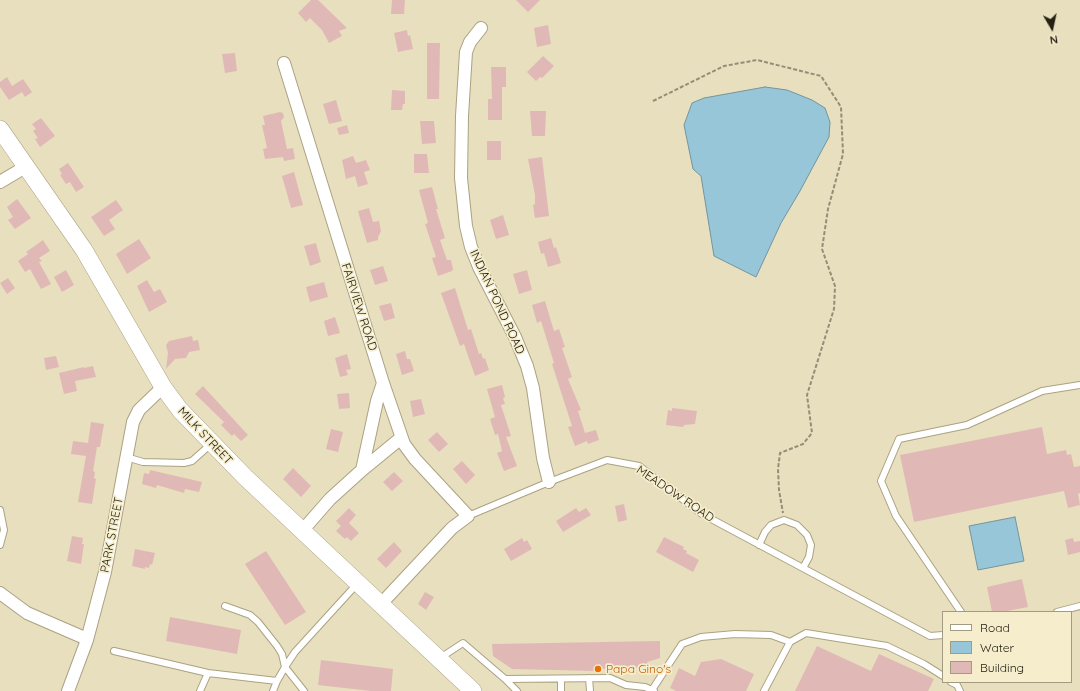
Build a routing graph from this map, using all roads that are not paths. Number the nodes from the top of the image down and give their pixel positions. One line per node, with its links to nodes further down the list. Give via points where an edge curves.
1 (480, 28): 13 (street, INDIAN POND ROAD, via 470,42 466,60 462,116 462,178 466,226 479,267 515,337 526,366)
2 (284, 64): 6 (street, FAIRVIEW ROAD)
3 (0, 129): 4 (main road, MILK STREET)
4 (27, 166): 5 (street); 8 (main road, MILK STREET, via 96,270)
5 (0, 182)
6 (383, 383): 9 (street, FAIRVIEW ROAD); 12 (street)
7 (1080, 385): 25 (lane, via 1042,391 967,424 899,439 881,481 896,516)
8 (163, 387): 10 (main road, MILK STREET); 11 (street, PARK STREET, via 139,410 133,422)
9 (402, 438): 12 (street); 15 (street, FAIRVIEW ROAD, via 415,459)
10 (211, 444): 11 (lane, via 192,461 184,463 142,462); 16 (main road, MILK STREET)
11 (126, 457): 28 (street, PARK STREET, via 110,549)
12 (362, 470): 16 (street, via 330,499)
13 (548, 482): 15 (lane, MEADOW ROAD); 18 (lane, MEADOW ROAD, via 607,460 639,466 702,514)
14 (0, 510): 17 (lane, via 4,530)
15 (468, 516): 22 (street, MEADOW ROAD, via 452,528)
16 (302, 531): 20 (main road, MILK STREET)
17 (0, 545)
18 (759, 545): 19 (lane, MEADOW ROAD); 19 (lane, via 771,525 784,520 797,525 807,535 811,545 809,557)
19 (803, 568): 27 (lane, MEADOW ROAD, via 930,636)
20 (357, 584): 22 (main road, MILK STREET); 32 (lane, via 295,652)
21 (0, 593): 28 (street, via 27,613)
22 (380, 605): 31 (main road, MILK STREET)
23 (225, 606): 32 (lane, via 250,615 258,622 282,654)
24 (1080, 606): 26 (lane)
25 (960, 611)
26 (1061, 611)
27 (942, 635)
28 (87, 639): 41 (street, PARK STREET)
29 (790, 642): 34 (lane, via 806,633 887,646); 49 (lane, via 771,635 735,634 701,637 682,644); 50 (lane)
30 (114, 651): 33 (lane)
31 (438, 659): 37 (lane, via 463,643); 45 (main road, MILK STREET)
32 (285, 667): 38 (lane); 44 (lane)
33 (208, 673): 38 (lane); 42 (lane)
34 (942, 675)
35 (561, 678): 36 (lane); 37 (lane); 47 (lane)
36 (589, 678): 40 (lane, via 610,678); 48 (lane)
37 (505, 679): 46 (lane)
38 (277, 681): 43 (lane)
39 (954, 683): 51 (lane)
40 (625, 688): 49 (lane, via 645,687)
41 (68, 691)
42 (200, 691)
43 (273, 691)
44 (304, 691)
45 (474, 691)
46 (517, 691)
47 (562, 691)
48 (590, 691)
49 (653, 691)
50 (764, 691)
51 (960, 691)

